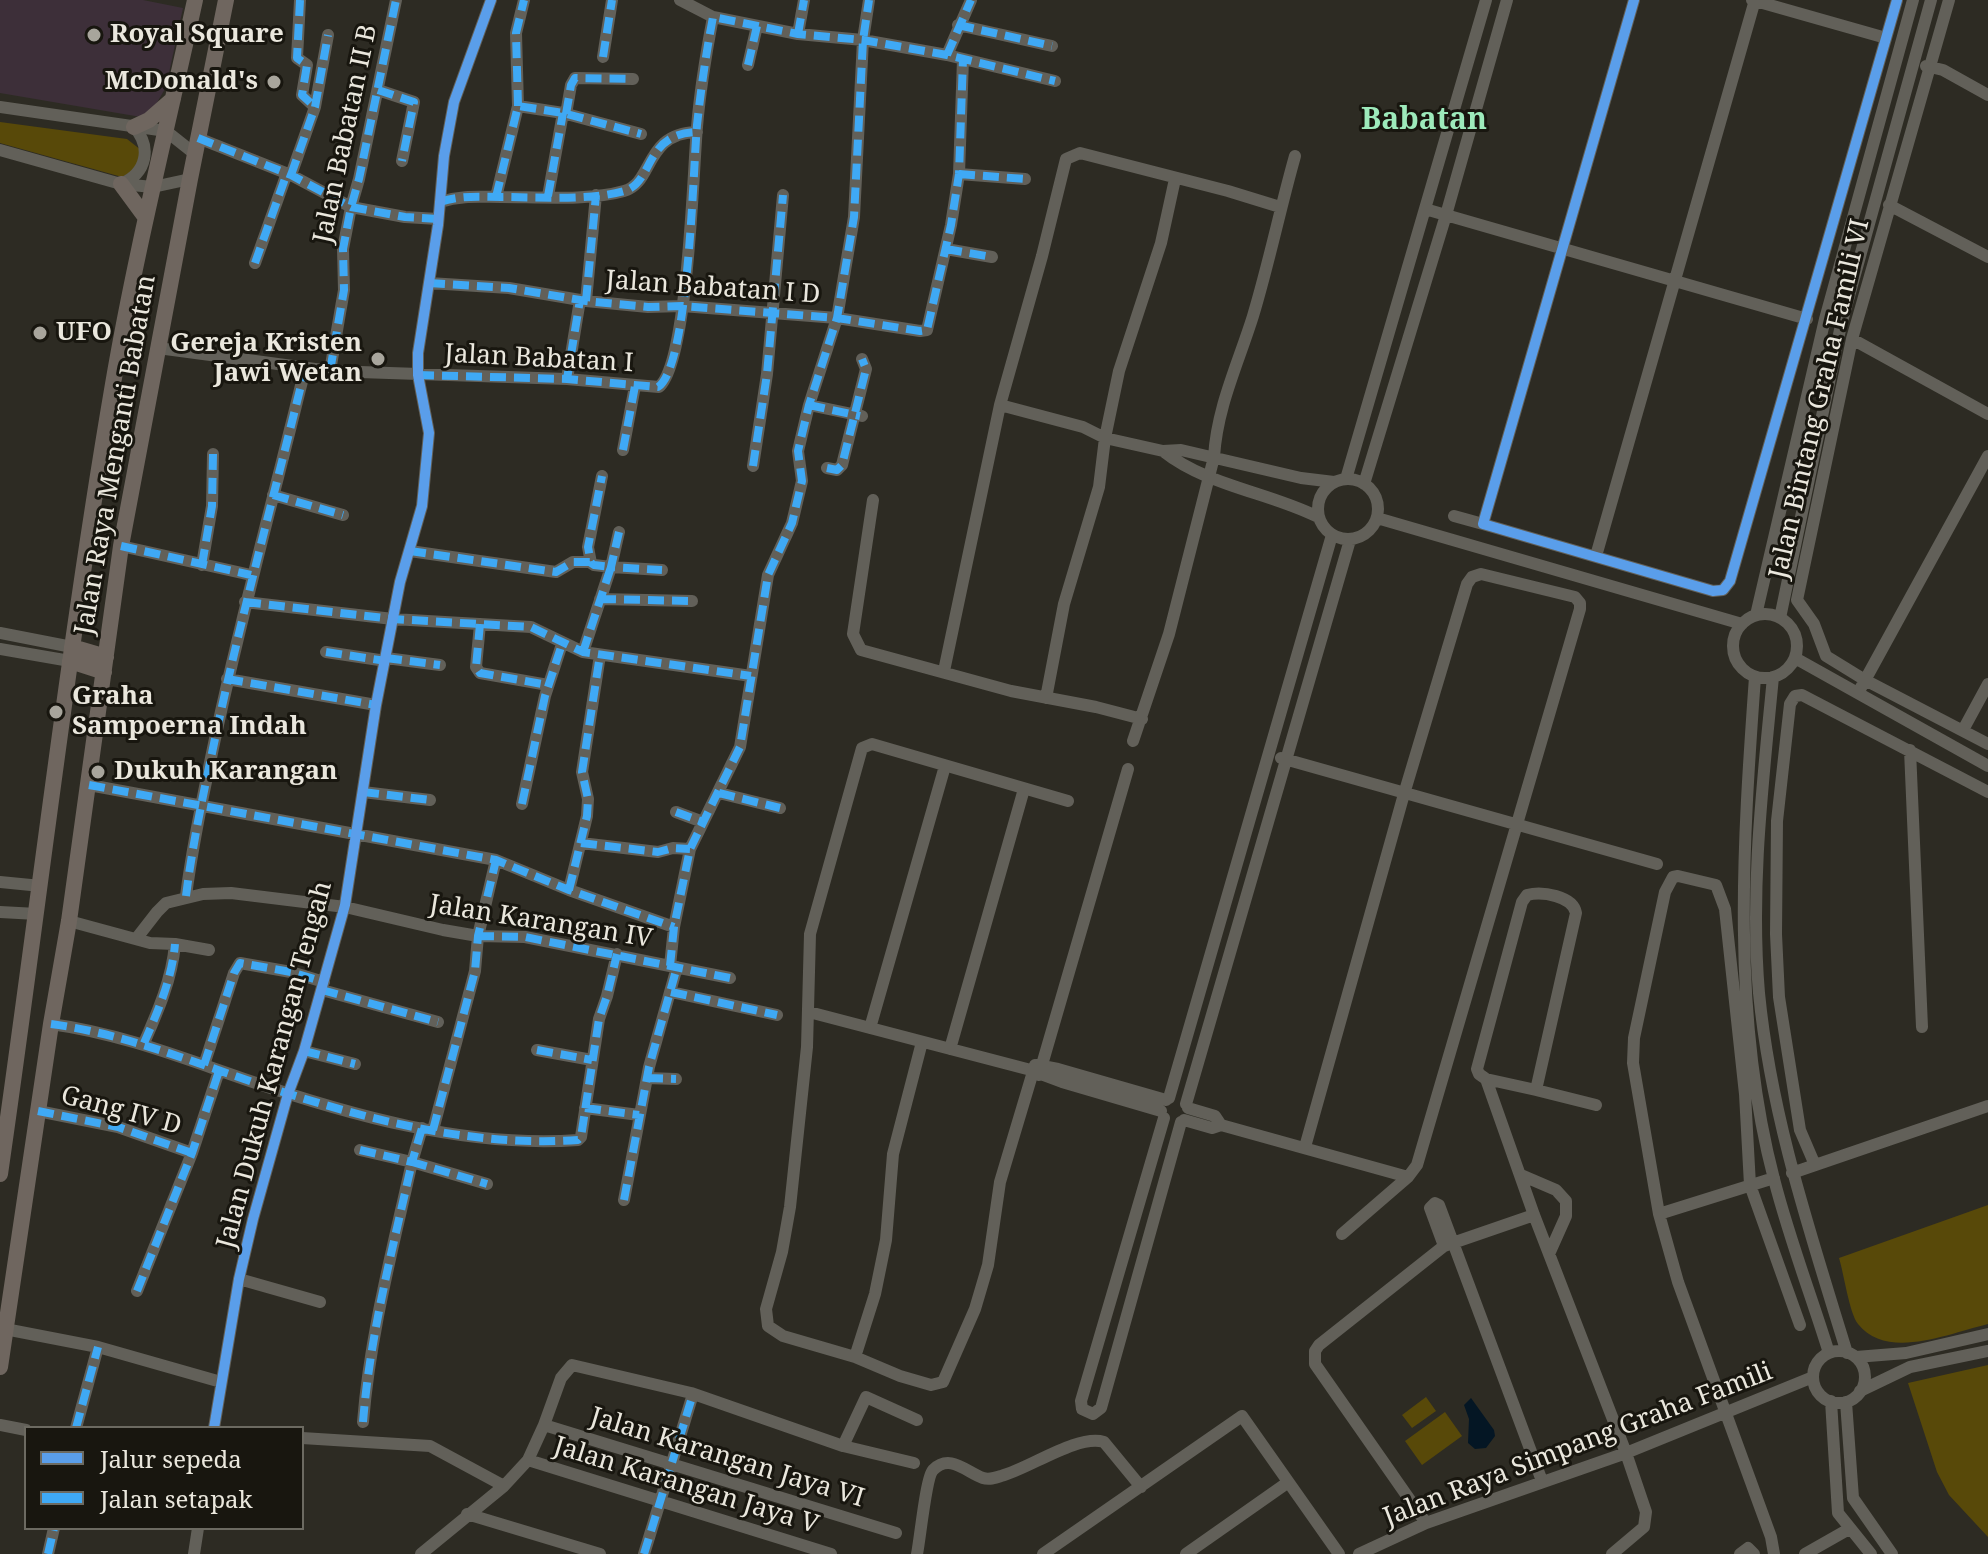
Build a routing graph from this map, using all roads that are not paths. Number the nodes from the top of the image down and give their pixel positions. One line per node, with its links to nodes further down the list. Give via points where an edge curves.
1 (195, 0): 38 (main road, Jalan Raya Menganti Babatan)
2 (226, 0): 47 (main road, Jalan Raya Menganti Babatan)
3 (300, 0): 41 (street, via 297,58 307,65 302,95)
4 (396, 0): 36 (street, Jalan Babatan II B)
5 (491, 0): 62 (street, Jalan Dukuh Karangan Tengah, via 454,102)
6 (524, 0): 39 (street, via 516,33)
7 (612, 0): 30 (street)
8 (680, 0): 20 (street)
9 (804, 0): 23 (street)
10 (869, 0): 26 (street)
11 (971, 0): 21 (street)
12 (1486, 0): 66 (street)
13 (1507, 0): 67 (street)
14 (1634, 0): 70 (street)
15 (1754, 0): 25 (street); 75 (street)
16 (1897, 0): 25 (street)
17 (1913, 0): 127 (street, via 1825,319)
18 (1931, 0): 28 (street)
19 (1949, 0): 33 (street, Jalan Bintang Graha Famili VI)
20 (713, 17): 22 (street); 44 (street, Jalan Babatan I)
21 (958, 25): 27 (street); 29 (street)
22 (757, 26): 23 (street); 32 (street)
23 (798, 34): 26 (street)
24 (328, 35): 41 (street)
25 (1886, 38): 81 (street)
26 (863, 40): 29 (street); 80 (street, via 854,217)
27 (1052, 46)
28 (1915, 54): 33 (street); 128 (street, via 1841,325)
29 (947, 55): 31 (street)
30 (603, 57)
31 (963, 59): 35 (street); 51 (street)
32 (748, 65)
33 (1936, 66): 37 (street); 64 (street, Jalan Bintang Graha Famili VI)
34 (633, 79): 42 (street, via 575,78)
35 (1055, 81)
36 (378, 90): 50 (street, via 414,102); 63 (street, Jalan Babatan II B)
37 (1988, 95)
38 (173, 99): 43 (main road); 45 (main road, Jalan Raya Menganti Babatan)
39 (518, 106): 42 (street); 58 (street)
40 (0, 107): 43 (street)
41 (315, 107): 52 (street)
42 (565, 113): 46 (street); 59 (street)
43 (134, 127): 45 (street); 56 (street, via 144,141 145,159 137,175)
44 (697, 128): 60 (street, via 661,145 628,190); 78 (street, Jalan Babatan I)
45 (168, 133): 47 (street); 57 (main road, Jalan Raya Menganti Babatan)
46 (641, 134)
47 (194, 147): 52 (street); 55 (main road, Jalan Raya Menganti Babatan)
48 (0, 150): 56 (street)
49 (1295, 156): 65 (street)
50 (402, 161)
51 (959, 171): 53 (street); 71 (street)
52 (291, 172): 63 (street); 74 (street)
53 (1025, 179)
54 (1175, 179): 65 (street); 91 (street, via 1080,153 1066,159); 94 (street)
55 (188, 180): 57 (street); 83 (main road, Jalan Raya Menganti Babatan)
56 (121, 184): 57 (street); 68 (main road)
57 (156, 186): 68 (main road, Jalan Raya Menganti Babatan)
58 (498, 192): 59 (street); 62 (street)
59 (548, 192): 60 (street)
60 (596, 195): 77 (street, Jalan Babatan I D)
61 (783, 195): 79 (street)
62 (440, 197): 69 (street, Jalan Dukuh Karangan Tengah)
63 (352, 202): 69 (street, via 405,217); 86 (street, Jalan Babatan II B)
64 (1889, 205): 73 (street, Jalan Bintang Graha Famili VI); 82 (street, Jalan Bintang Graha Famili VI)
65 (1280, 207): 99 (street, via 1254,312 1225,392)
66 (1425, 209): 67 (street); 104 (street)
67 (1446, 215): 70 (street); 105 (street)
68 (146, 218): 138 (main road, Jalan Raya Menganti Babatan, via 114,382)
69 (438, 219): 76 (street, Jalan Dukuh Karangan Tengah)
70 (1561, 248): 75 (street); 112 (street)
71 (946, 249): 72 (street); 80 (street, Jalan Babatan I D, via 927,330)
72 (992, 257)
73 (1988, 257)
74 (255, 263)
75 (1675, 281): 81 (street); 118 (street)
76 (429, 283): 77 (street, Jalan Babatan I D); 87 (street, Jalan Dukuh Karangan Tengah)
77 (583, 300): 78 (street, Jalan Babatan I D); 88 (street, Jalan Babatan I D)
78 (682, 306): 79 (street, Jalan Babatan I D); 89 (street, Jalan Babatan I, via 667,379 659,387)
79 (770, 313): 80 (street, Jalan Babatan I D); 100 (street)
80 (837, 318): 90 (street)
81 (1807, 319): 118 (street, via 1730,581 1723,590)
82 (1852, 339): 92 (street); 150 (street, Jalan Bintang Graha Famili VI, via 1797,594 1826,656)
83 (158, 348): 85 (street, Jalan Babatan I); 116 (main road, Jalan Raya Menganti Babatan)
84 (862, 359): 93 (street, via 866,369)
85 (305, 369): 86 (street, Jalan Babatan I); 106 (street)
86 (330, 371): 87 (street, Jalan Babatan I)
87 (418, 375): 88 (street, Jalan Babatan I); 117 (street, Jalan Dukuh Karangan Tengah, via 429,433 422,506)
88 (567, 379): 89 (street, Jalan Babatan I)
89 (635, 386): 95 (street)
90 (809, 405): 93 (street); 146 (street, via 797,457 802,481 792,523 771,567)
91 (1000, 405): 94 (street); 145 (street)
92 (1988, 414)
93 (857, 415): 101 (street, via 842,465)
94 (1105, 438): 96 (street); 154 (street, via 1099,487 1064,604)
95 (623, 450)
96 (1163, 451): 99 (street); 103 (street)
97 (213, 454): 120 (street, via 212,506)
98 (1988, 456): 150 (street)
99 (1214, 457): 103 (street); 104 (street, via 1301,478)
100 (753, 466)
101 (827, 468)
102 (602, 476): 119 (street, via 588,547)
103 (1208, 477): 110 (street); 156 (street)
104 (1340, 480): 105 (street); 110 (street, via 1324,491)
105 (1364, 484): 111 (street, via 1378,505)
106 (273, 495): 108 (street); 123 (street)
107 (873, 500): 145 (street, via 853,634 857,646 867,654)
108 (343, 515)
109 (1454, 516): 112 (street)
110 (1318, 517): 114 (street)
111 (1377, 518): 115 (street, via 1371,529); 131 (street)
112 (1483, 524): 118 (street)
113 (619, 532): 121 (street)
114 (1332, 535): 115 (street); 161 (street)
115 (1350, 540): 162 (street)
116 (121, 546): 120 (street); 143 (main road, Jalan Raya Menganti Babatan)
117 (410, 551): 119 (street, via 556,572 573,562); 129 (street, Jalan Dukuh Karangan Tengah)
118 (1596, 556)
119 (590, 562): 121 (street)
120 (202, 565): 123 (street)
121 (611, 567): 122 (street); 124 (street)
122 (662, 570)
123 (251, 575): 126 (street)
124 (600, 599): 125 (street); 137 (street)
125 (692, 601)
126 (245, 602): 129 (street); 149 (street)
127 (1756, 615): 128 (street); 131 (street)
128 (1780, 618): 141 (street, via 1795,635)
129 (393, 619): 130 (street); 142 (street, Jalan Dukuh Karangan Tengah)
130 (480, 624): 134 (street, via 531,627); 152 (street, via 480,673)
131 (1742, 624): 147 (street, via 1734,638 1734,654 1741,668)
132 (1, 633): 133 (street); 135 (street)
133 (55, 642): 138 (street); 140 (street)
134 (562, 644): 137 (street); 152 (street)
135 (0, 649): 140 (street)
136 (326, 652): 142 (street)
137 (583, 652): 139 (street)
138 (74, 655): 140 (street); 143 (main road); 186 (main road, Jalan Raya Menganti Babatan)
139 (600, 655): 146 (street); 181 (street, via 582,772 588,799)
140 (52, 656)
141 (1795, 658): 148 (street); 153 (street)
142 (386, 660): 144 (street); 155 (street, Jalan Dukuh Karangan Tengah)
143 (100, 663): 166 (main road, Jalan Raya Menganti Babatan)
144 (440, 665)
145 (944, 671): 154 (street)
146 (751, 676): 170 (street, via 740,747)
147 (1755, 677): 148 (street); 243 (street, via 1743,844 1745,988)
148 (1773, 677): 239 (street, via 1758,836 1759,994)
149 (227, 679): 155 (street); 175 (street)
150 (1865, 680): 153 (street); 157 (street)
151 (1988, 684): 157 (street)
152 (548, 685): 174 (street)
153 (1858, 693): 164 (street)
154 (1046, 698): 156 (street)
155 (376, 705): 168 (street, Jalan Dukuh Karangan Tengah)
156 (1142, 719): 158 (street)
157 (1963, 730): 159 (street)
158 (1133, 741)
159 (1988, 744)
160 (1910, 750): 169 (street); 209 (street); 238 (street, via 1802,695 1790,704 1777,821 1779,997 1800,1130)
161 (1270, 755): 162 (street); 228 (street)
162 (1287, 760): 171 (street); 231 (street)
163 (945, 766): 167 (street); 205 (street, via 872,744 862,748 810,934); 210 (street)
164 (1988, 766)
165 (1128, 769): 219 (street)
166 (89, 785): 175 (street); 192 (main road, Jalan Raya Menganti Babatan)
167 (1024, 789): 173 (street); 213 (street)
168 (363, 792): 172 (street); 180 (street, Jalan Dukuh Karangan Tengah)
169 (1988, 792)
170 (719, 793): 176 (street); 178 (street)
171 (1404, 794): 179 (street); 179 (street, via 1472,577 1481,574 1575,597 1580,609); 234 (street)
172 (430, 800)
173 (1068, 801)
174 (522, 804)
175 (202, 805): 180 (street); 188 (street)
176 (780, 808)
177 (676, 812): 178 (street)
178 (703, 822): 182 (street)
179 (1518, 825): 184 (street); 242 (street, via 1417,1165)
180 (356, 836): 183 (street); 189 (street, Jalan Dukuh Karangan Tengah)
181 (581, 843): 182 (street, via 658,852); 187 (street)
182 (690, 849): 193 (street)
183 (496, 860): 187 (street); 194 (street)
184 (1657, 864)
185 (0, 882): 186 (street)
186 (41, 886): 191 (main road, Jalan Raya Menganti Babatan)
187 (569, 890): 193 (street)
188 (186, 896): 189 (street, Jalan Karangan IV, via 231,893); 195 (street, via 160,908)
189 (345, 907): 194 (street, Jalan Karangan IV); 203 (street, Jalan Dukuh Karangan Tengah)
190 (0, 912): 191 (street)
191 (37, 914): 199 (main road, Jalan Raya Menganti Babatan)
192 (69, 921): 195 (street); 200 (main road, Jalan Raya Menganti Babatan)
193 (674, 927): 201 (street)
194 (478, 936): 198 (street, Jalan Karangan IV, via 525,937); 233 (street, via 475,971)
195 (136, 939): 196 (street)
196 (175, 944): 197 (street); 212 (street, via 161,1004)
197 (209, 950)
198 (617, 954): 201 (street, Jalan Karangan IV); 216 (street)
199 (31, 960): 200 (main road); 240 (main road, Jalan Raya Menganti Babatan)
200 (61, 965): 208 (main road, Jalan Raya Menganti Babatan)
201 (673, 967): 202 (street, Jalan Karangan IV); 204 (street)
202 (730, 978)
203 (323, 986): 207 (street); 215 (street, Jalan Dukuh Karangan Tengah); 218 (street, via 291,972 240,963)
204 (671, 992): 206 (street); 221 (street)
205 (809, 1012): 210 (street); 262 (street, via 790,1207 765,1318 783,1336)
206 (777, 1015)
207 (438, 1022)
208 (51, 1024): 212 (street); 230 (main road, Jalan Raya Menganti Babatan)
209 (1922, 1027)
210 (870, 1028): 211 (street)
211 (922, 1042): 213 (street); 262 (street, via 893,1154 886,1240 875,1294)
212 (144, 1043): 218 (street)
213 (950, 1049): 219 (street)
214 (537, 1050): 216 (street)
215 (304, 1051): 217 (street); 225 (street, Jalan Dukuh Karangan Tengah)
216 (592, 1060): 229 (street)
217 (355, 1064)
218 (204, 1065): 220 (street)
219 (1035, 1070): 228 (street); 262 (street, via 1000,1182 988,1265 946,1378 937,1385 926,1384)
220 (219, 1071): 225 (street); 236 (street)
221 (647, 1078): 222 (street); 232 (street)
222 (676, 1079)
223 (1486, 1079): 224 (street); 224 (street, via 1477,1062 1522,902 1534,893 1569,901 1576,913); 241 (street)
224 (1536, 1090): 226 (street)
225 (288, 1094): 233 (street); 252 (street, Jalan Dukuh Karangan Tengah)
226 (1596, 1105)
227 (1988, 1106): 238 (street)
228 (1165, 1107): 231 (street, via 1179,1098); 231 (street, via 1175,1124); 231 (street, via 1081,1401 1082,1409 1093,1414 1101,1408)
229 (585, 1108): 232 (street); 233 (street, via 578,1140 522,1141)
230 (38, 1111): 236 (street, Gang IV D, via 118,1127); 256 (main road, Jalan Raya Menganti Babatan)
231 (1185, 1114): 234 (street, via 1215,1116 1221,1125)
232 (639, 1115): 246 (street)
233 (427, 1129): 237 (street)
234 (1305, 1147): 242 (street)
235 (360, 1150): 237 (street)
236 (192, 1153): 253 (street)
237 (412, 1162): 244 (street); 272 (street, via 380,1305)
238 (1815, 1165): 239 (street)
239 (1792, 1173): 261 (street)
240 (0, 1174)
241 (1521, 1175): 248 (street); 251 (street, via 1556,1190 1566,1201 1566,1216)
242 (1408, 1177): 249 (street)
243 (1774, 1178): 245 (street); 260 (street)
244 (487, 1184)
245 (1750, 1185): 247 (street); 247 (street, via 1725,909 1716,885 1673,877 1665,892 1632,1051); 255 (street)
246 (624, 1200)
247 (1659, 1214): 270 (street, via 1678,1282)
248 (1534, 1215): 250 (street); 251 (street)
249 (1342, 1234)
250 (1449, 1244): 284 (street); 290 (street, via 1319,1345 1314,1358)
251 (1549, 1254): 280 (street)
252 (239, 1279): 254 (street); 265 (street, Jalan Dukuh Karangan Tengah)
253 (137, 1291)
254 (320, 1302)
255 (1800, 1325)
256 (5, 1329): 258 (street); 263 (main road, Jalan Raya Menganti Babatan)
257 (1988, 1334): 261 (street, via 1906,1353)
258 (98, 1347): 265 (street); 275 (street)
259 (1988, 1351): 266 (street, via 1910,1367)
260 (1829, 1353): 261 (street); 264 (street, via 1817,1363)
261 (1851, 1355): 266 (street, via 1863,1370)
262 (855, 1357)
263 (0, 1367)
264 (1813, 1377): 268 (street, via 1818,1392); 270 (street, Jalan Raya Simpang Graha Famili)
265 (221, 1382): 276 (street, Jalan Dukuh Karangan Tengah)
266 (1860, 1391): 269 (street)
267 (693, 1394): 274 (street, via 569,1366); 279 (street); 283 (street)
268 (1831, 1401): 269 (street); 291 (street, via 1837,1507)
269 (1846, 1402): 296 (street, via 1853,1498)
270 (1728, 1413): 280 (street, Jalan Raya Simpang Graha Famili); 312 (street)
271 (917, 1420): 279 (street, via 866,1397)
272 (363, 1422)
273 (0, 1425): 277 (street)
274 (544, 1425): 281 (street); 283 (street, Jalan Karangan Jaya VI)
275 (77, 1426)
276 (214, 1426)
277 (24, 1430)
278 (304, 1438): 286 (street, via 430,1446)
279 (843, 1446): 282 (street)
280 (1626, 1453): 284 (street, Jalan Raya Simpang Graha Famili); 309 (street, via 1647,1520)
281 (528, 1460): 286 (street); 288 (street, Jalan Karangan Jaya V)
282 (914, 1463)
283 (672, 1464): 288 (street); 294 (street, Jalan Karangan Jaya VI)
284 (1542, 1481): 290 (street, Jalan Raya Simpang Graha Famili)
285 (1287, 1483): 287 (street, via 1239,1417); 306 (street); 307 (street)
286 (504, 1486): 289 (street)
287 (1141, 1487): 295 (street, via 1100,1440 990,1479 951,1463 929,1476); 305 (street)
288 (661, 1500): 301 (street); 302 (street, Jalan Karangan Jaya V)
289 (467, 1514): 299 (street); 300 (street)
290 (1426, 1523): 308 (street, Jalan Raya Simpang Graha Famili)
291 (1849, 1529): 313 (street); 314 (street)
292 (54, 1530): 297 (street)
293 (198, 1530): 298 (street)
294 (896, 1533)
295 (920, 1539): 303 (street); 304 (street)
296 (1889, 1552)
297 (48, 1554)
298 (194, 1554)
299 (421, 1554)
300 (600, 1554)
301 (644, 1554)
302 (831, 1554)
303 (917, 1554)
304 (931, 1554)
305 (1043, 1554)
306 (1186, 1554)
307 (1339, 1554)
308 (1359, 1554)
309 (1612, 1554)
310 (1740, 1554): 311 (street, via 1748,1548)
311 (1754, 1554)
312 (1774, 1554)
313 (1805, 1554)
314 (1871, 1554)

